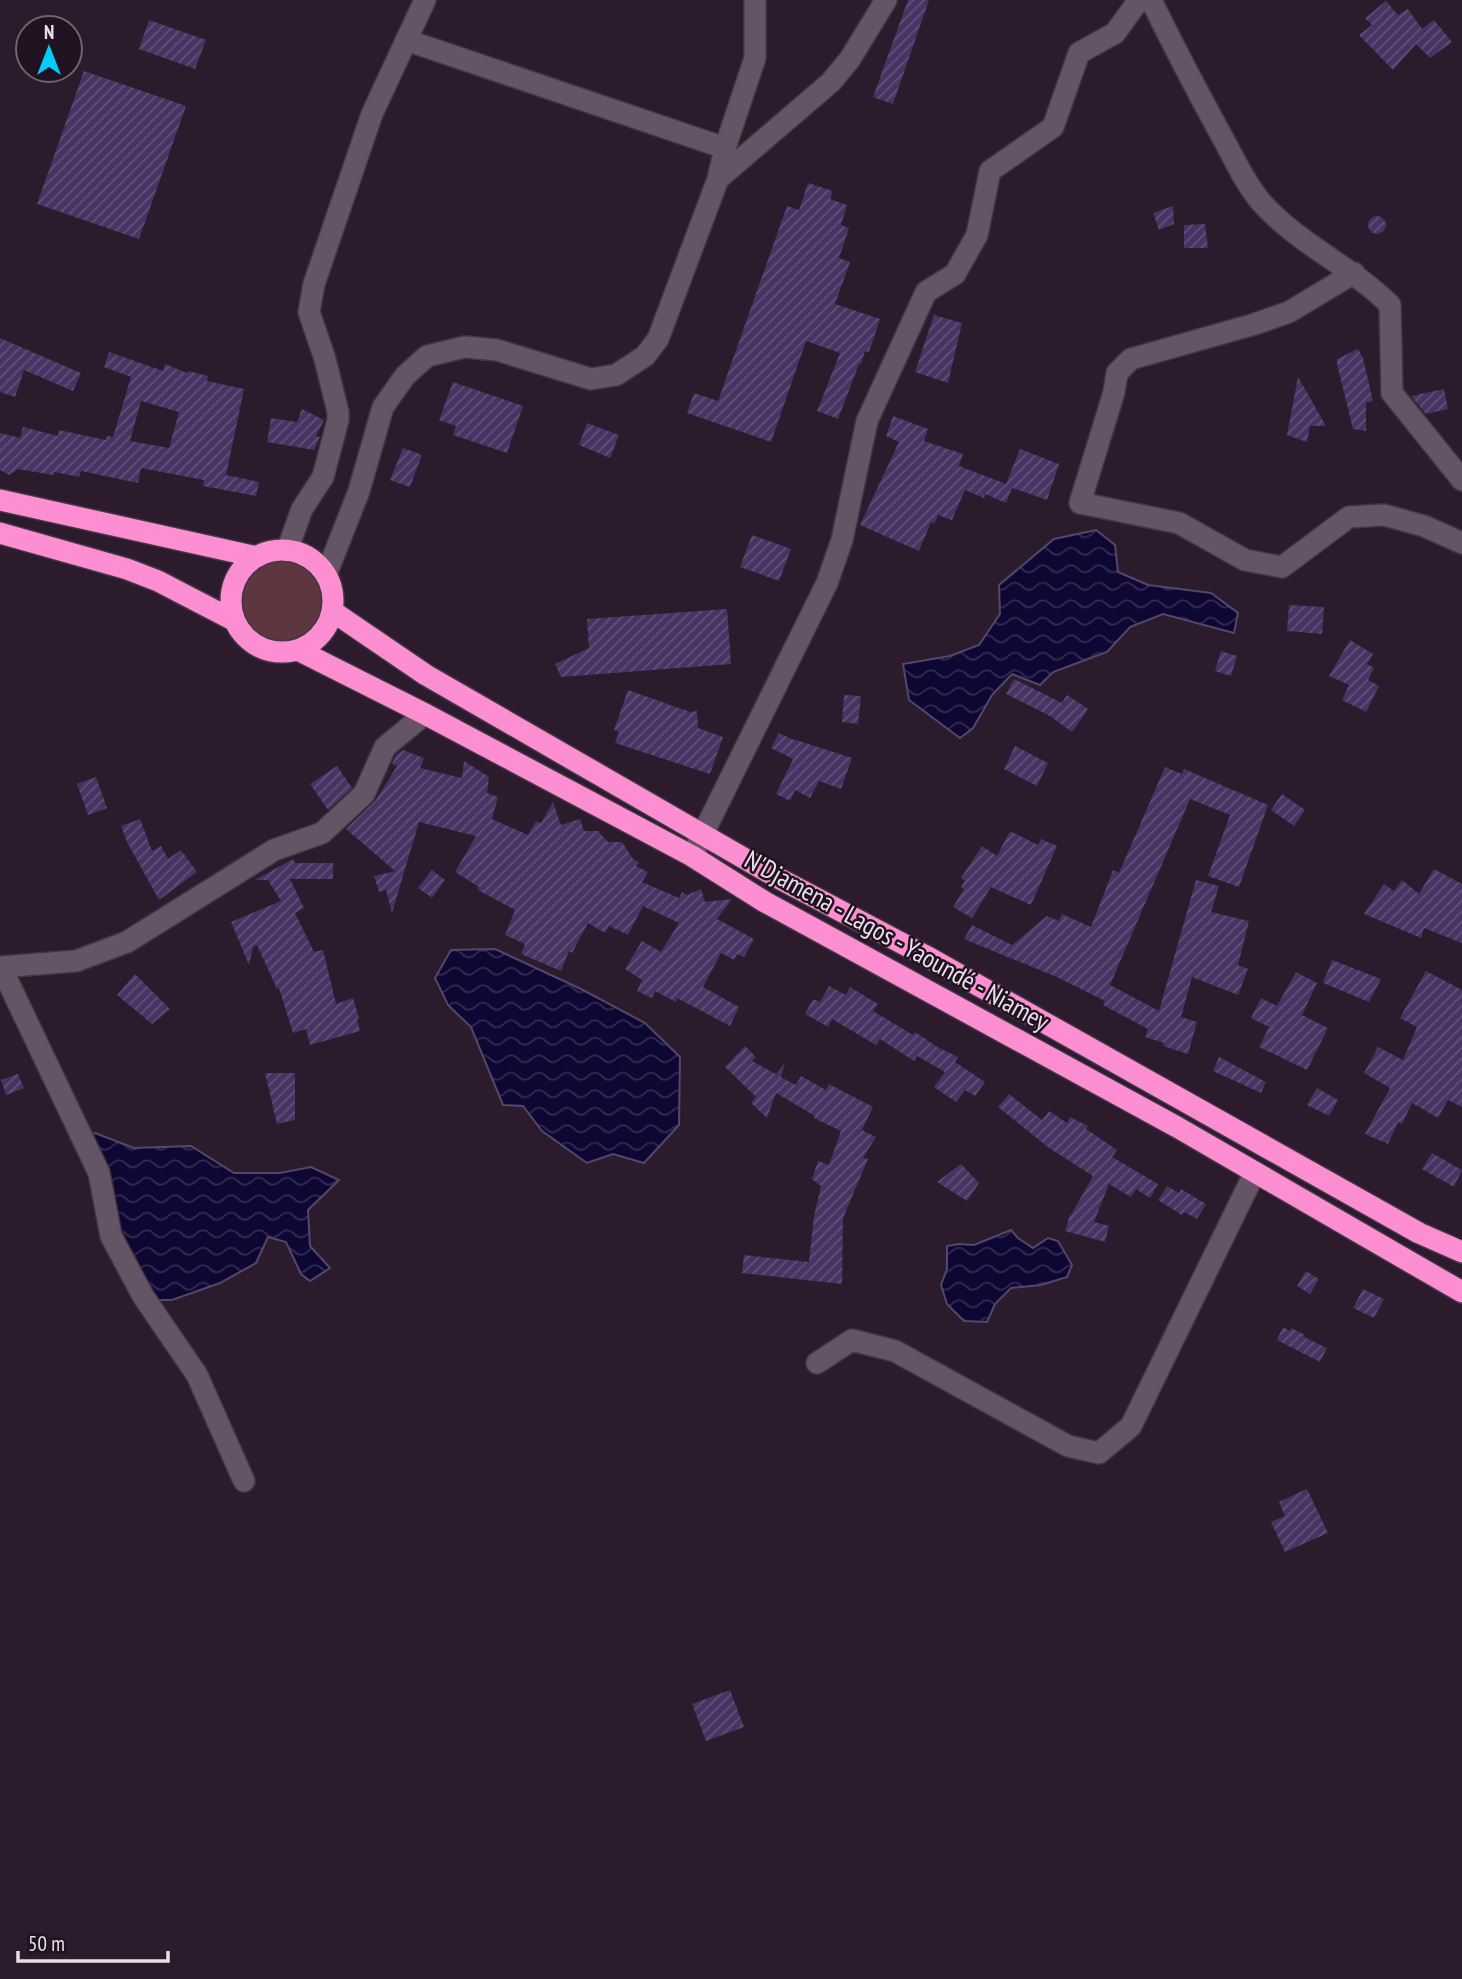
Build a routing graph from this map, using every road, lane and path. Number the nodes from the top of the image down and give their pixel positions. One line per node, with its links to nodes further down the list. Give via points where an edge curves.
1 (425, 0): 6 (street)
2 (755, 0): 7 (street, via 755,58)
3 (886, 0): 8 (street, via 831,82)
4 (1139, 0): 21 (street, via 1115,33 1079,53 1053,127 990,172 976,235 955,274 926,292 867,421 842,540 827,583)
5 (1151, 0): 9 (street, via 1261,201 1286,225)
6 (405, 40): 7 (street); 14 (street, via 372,114 314,284 309,312 338,420 323,477 302,509)
7 (725, 148): 8 (street)
8 (718, 179): 16 (street, via 658,339 645,356 616,375 591,379 497,350 466,347 427,356 405,376 383,407 359,491)
9 (1354, 273): 10 (street, via 1390,305 1392,393); 13 (street, via 1289,312 1131,359 1117,373 1080,503 1179,523 1245,560 1282,567 1349,517 1384,515)
10 (1462, 480)
11 (0, 500): 15 (highway)
12 (0, 533): 18 (highway, via 127,569)
13 (1462, 543)
14 (287, 551): 15 (highway); 16 (highway, via 316,563)
15 (257, 557): 18 (highway, via 241,572 232,592)
16 (326, 575): 17 (highway)
17 (332, 611): 19 (highway, via 320,635); 21 (highway, N'Djamena - Lagos - Yaoundé - Niamey, via 426,675)
18 (235, 621): 19 (highway, via 243,634 261,647)
19 (298, 650): 20 (highway, N'Djamena - Lagos - Yaoundé - Niamey)
20 (425, 714): 22 (highway, N'Djamena - Lagos - Yaoundé - Niamey); 23 (street, via 385,747 364,794 322,833 274,850 127,942 76,961)
21 (702, 832): 22 (street); 25 (highway, N'Djamena - Lagos - Yaoundé - Niamey, via 1419,1233)
22 (692, 856): 24 (highway, N'Djamena - Lagos - Yaoundé - Niamey, via 765,902)
23 (1, 967): 28 (street, via 99,1173 111,1236 143,1296 197,1375)
24 (1255, 1172): 26 (highway, N'Djamena - Lagos - Yaoundé - Niamey); 27 (street, via 1131,1426 1099,1452 1068,1446 895,1351 852,1340)
25 (1462, 1252)
26 (1462, 1292)
27 (817, 1363)
28 (244, 1481)

